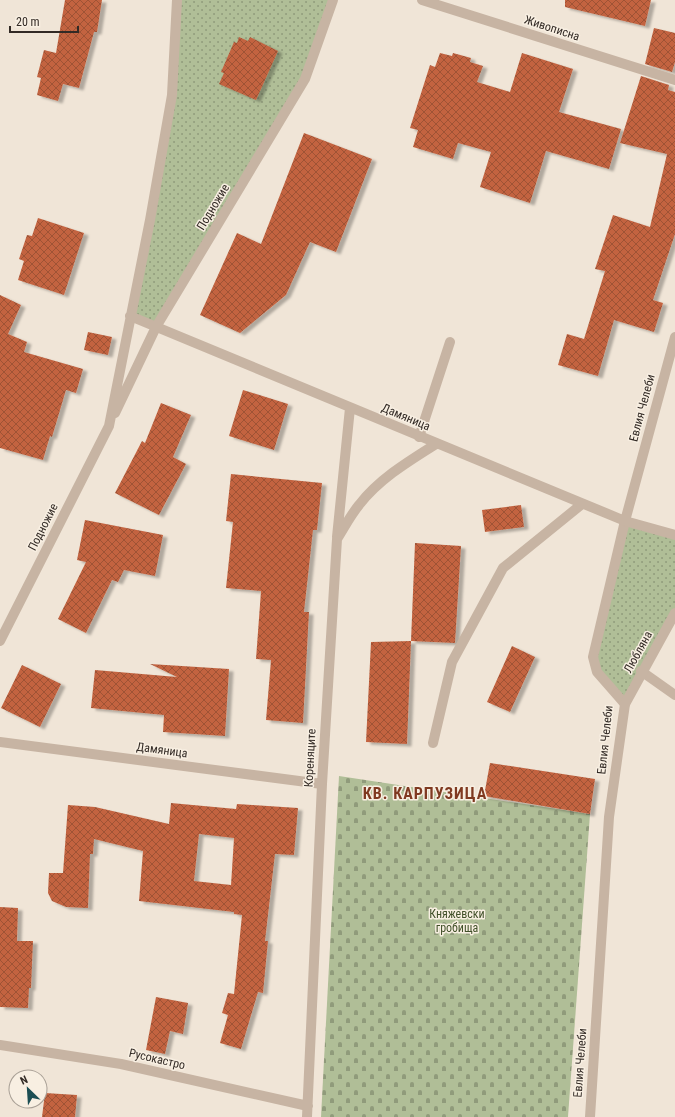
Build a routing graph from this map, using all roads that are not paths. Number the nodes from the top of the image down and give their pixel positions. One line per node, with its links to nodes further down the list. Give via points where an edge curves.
1 (177, 0): 5 (street, Подножие, via 172,95)
2 (333, 0): 6 (street, Подножие, via 305,79)
3 (422, 0): 4 (street, Живописна)
4 (675, 80)
5 (130, 316): 6 (street, Дамяница); 10 (street, Подножие)
6 (156, 327): 9 (street, Дамяница); 10 (street, Подножие)
7 (675, 337): 14 (street, Евлия Челеби)
8 (450, 342): 11 (street)
9 (350, 408): 11 (street, Дамяница); 16 (street)
10 (109, 426): 18 (street, Подножие)
11 (419, 437): 12 (street, Дамяница)
12 (436, 444): 13 (street, Дамяница); 16 (street, Кореняците, via 383,481 359,505)
13 (582, 504): 14 (street, Дамяница); 23 (street, via 503,568 452,662)
14 (624, 521): 15 (street, Дамяница); 21 (street, Евлия Челеби, via 593,657 597,672)
15 (675, 535)
16 (337, 539): 24 (street, Кореняците)
17 (675, 613): 19 (street, Любляна)
18 (0, 641)
19 (642, 671): 20 (street); 21 (street, Любляна)
20 (675, 695)
21 (624, 704): 28 (street, Евлия Челеби, via 609,817)
22 (0, 742): 24 (street, Дамяница)
23 (433, 742)
24 (322, 784): 26 (street, Кореняците)
25 (0, 1044): 26 (street, Русокастро, via 121,1064)
26 (308, 1106): 27 (street, Кореняците)
27 (307, 1117)
28 (590, 1117)

